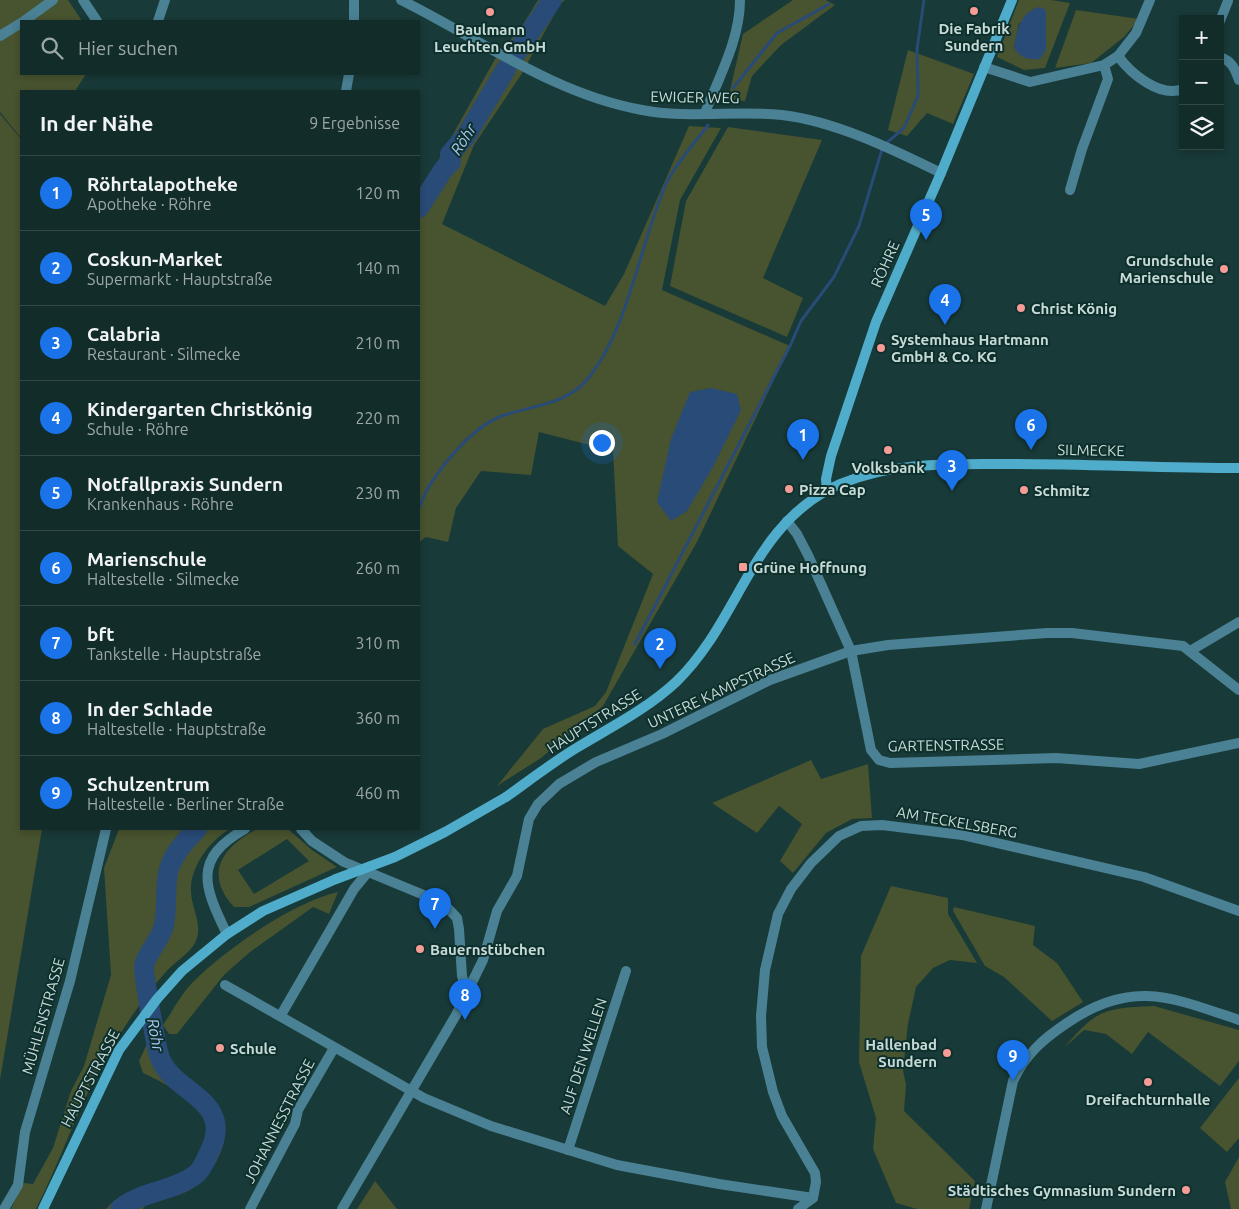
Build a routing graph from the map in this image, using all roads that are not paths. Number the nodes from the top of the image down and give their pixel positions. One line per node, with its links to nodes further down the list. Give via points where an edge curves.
1 (54, 0): 11 (street)
2 (83, 0): 12 (street)
3 (165, 0): 13 (street)
4 (354, 0): 14 (street)
5 (401, 0): 25 (street, EWIGER WEG, via 524,68 577,91 642,110)
6 (740, 0): 25 (street, via 735,37)
7 (1012, 0): 20 (main road, RÖHRE)
8 (1150, 0): 17 (street, via 1136,33)
9 (1228, 1): 10 (street)
10 (1222, 15)
11 (25, 20)
12 (96, 20)
13 (158, 20)
14 (354, 20)
15 (20, 23): 16 (street)
16 (0, 36)
17 (1118, 56): 19 (street); 24 (street, via 1127,69 1155,87)
18 (1224, 58): 22 (street, via 1234,67)
19 (1104, 65): 20 (street, via 1030,82); 27 (street, via 1108,79)
20 (984, 68): 26 (main road, RÖHRE)
21 (349, 75): 23 (street)
22 (1239, 80)
23 (346, 90)
24 (1179, 90)
25 (705, 113): 26 (street, EWIGER WEG, via 783,115 816,123 883,146)
26 (942, 174): 29 (main road, RÖHRE, via 876,322 831,456)
27 (1070, 190)
28 (1239, 468): 29 (main road, SILMECKE, via 954,463 899,467 842,483)
29 (827, 491): 30 (main road, HAUPTSTRASSE, via 802,507)
30 (787, 522): 32 (street, GARTENSTRASSE, via 798,534); 41 (main road, HAUPTSTRASSE, bridge, via 767,544 694,661 651,703 575,749 506,797 395,857 262,911)
31 (1239, 622): 33 (street)
32 (851, 651): 33 (street, UNTERE KAMPSTRASSE, via 1047,632 1183,646); 35 (street, GARTENSTRASSE, via 871,750 885,763 1056,758 1139,764); 44 (street, UNTERE KAMPSTRASSE, via 770,680 662,734 596,762 569,776 550,792 529,819 517,876 497,911 483,960)
33 (1190, 651): 34 (street, UNTERE KAMPSTRASSE)
34 (1239, 690)
35 (1239, 743)
36 (106, 830): 51 (street, MÜHLENSTRASSE, via 70,981 25,1132 18,1185)
37 (244, 830): 41 (street, via 216,850 208,869 211,901)
38 (302, 830): 39 (street, via 326,851)
39 (368, 872): 44 (street, via 444,903 450,909 460,929 462,976); 45 (street, via 354,889)
40 (1239, 912): 50 (street, AM TECKELSBERG, via 1144,877 962,835 882,825 861,826 839,836 811,863 783,903 771,937 763,997 761,1040 766,1066 782,1116 815,1173)
41 (227, 934): 52 (main road, HAUPTSTRASSE, via 182,971 118,1050)
42 (626, 971): 49 (street, AUF DEN WELLEN)
43 (225, 985): 45 (street, JOHANNESSTRASSE)
44 (467, 992): 48 (street)
45 (281, 1015): 47 (street, JOHANNESSTRASSE)
46 (1239, 1020): 56 (street, via 1185,1002 1142,996 1096,1005 1043,1040 1021,1064 1013,1081)
47 (334, 1048): 48 (street, JOHANNESSTRASSE); 53 (street, JOHANNESSTRASSE, via 298,1110 295,1124)
48 (412, 1091): 49 (street, JOHANNESSTRASSE, via 491,1126); 54 (street)
49 (568, 1150): 50 (street, JOHANNESSTRASSE, via 658,1174)
50 (812, 1198): 55 (street)
51 (4, 1209)
52 (43, 1209)
53 (250, 1209)
54 (342, 1209)
55 (798, 1209)
56 (986, 1209)

